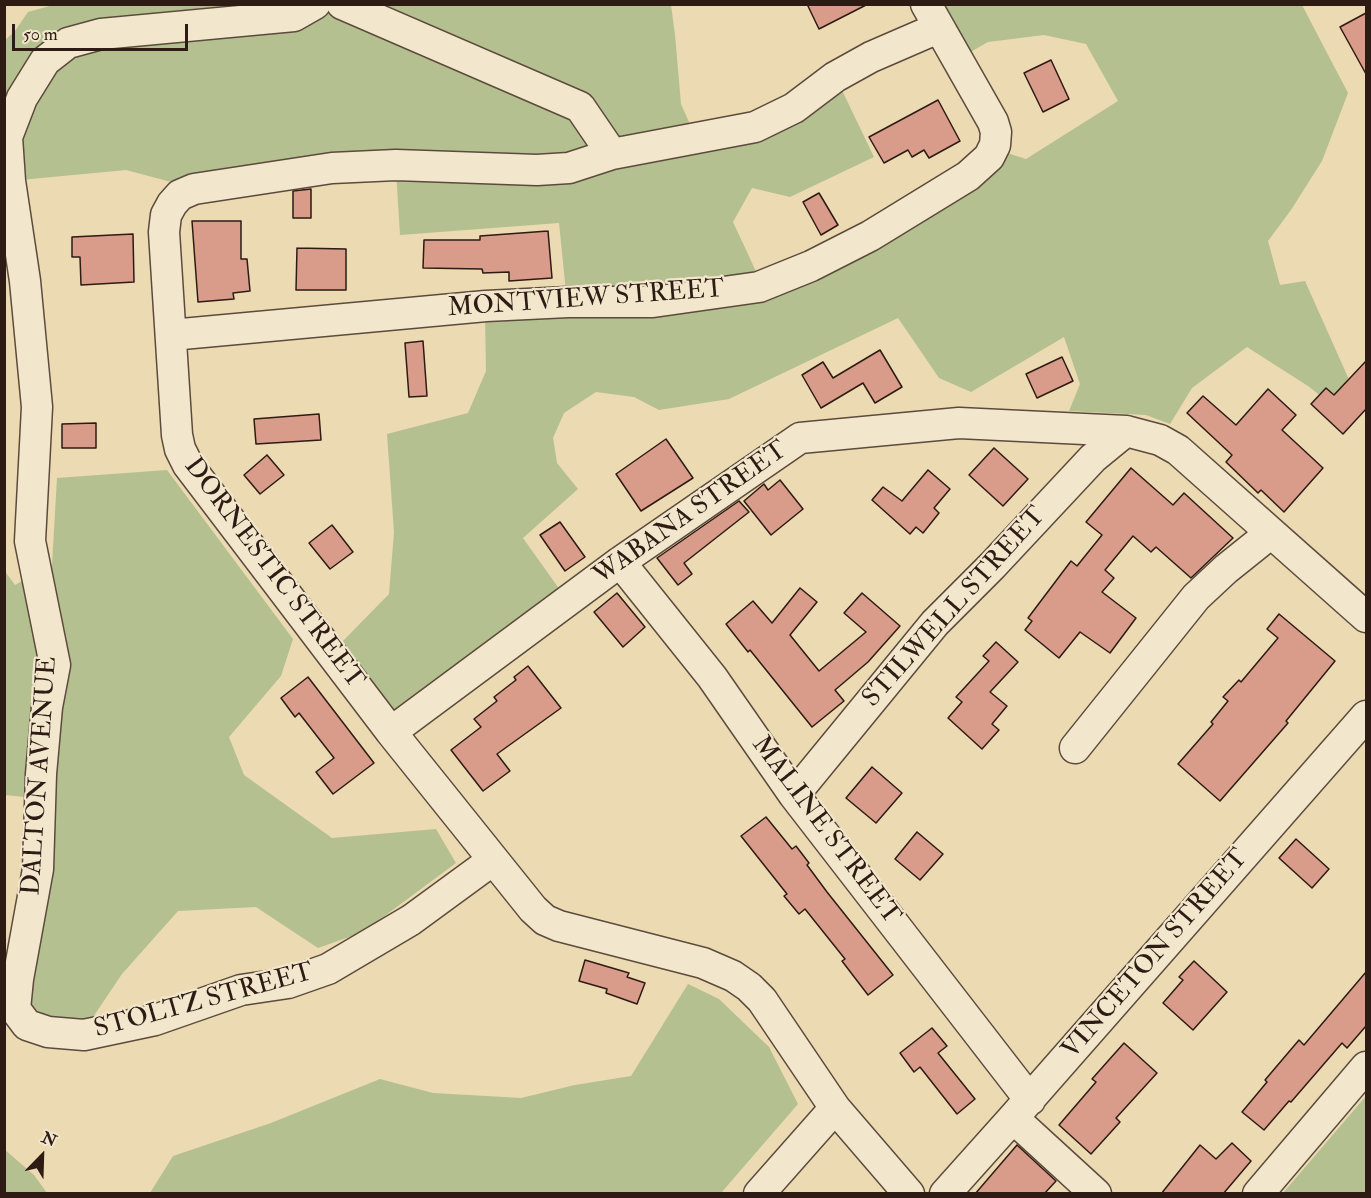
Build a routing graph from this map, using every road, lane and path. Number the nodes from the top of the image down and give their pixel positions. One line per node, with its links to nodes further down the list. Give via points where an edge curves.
1 (315, 4): 15 (street, DALTON AVENUE, via 294,16 101,34 68,43 45,61 22,98 7,137 37,407 30,541 55,665 42,763 38,869 15,1009)
2 (342, 4): 4 (street, via 580,107)
3 (932, 16): 4 (street, DORNESTIC STREET, via 835,77 794,108 755,127); 5 (street, MONTVIEW STREET, via 993,122 995,145 968,176 870,236 811,266 759,287 653,302 486,306)
4 (612, 154): 5 (street, DORNESTIC STREET, via 569,168 332,168 194,189 172,204 165,224)
5 (171, 335): 11 (street, DORNESTIC STREET, via 177,435 188,465)
6 (1126, 431): 7 (street, WABANA STREET, via 1160,440 1178,450); 8 (street, WABANA STREET, via 959,423 800,438); 13 (street, STILWELL STREET, via 1092,458 935,623)
7 (1271, 533): 9 (street, WABANA STREET); 12 (street, via 1196,597)
8 (620, 562): 11 (street, WABANA STREET); 13 (street, MALINE STREET, via 711,676)
9 (1366, 617)
10 (1366, 716): 18 (street, VINCETON STREET)
11 (391, 732): 14 (street, DORNESTIC STREET)
12 (1075, 748)
13 (794, 795): 18 (street, MALINE STREET)
14 (493, 860): 15 (street, STOLTZ STREET, via 411,920 328,969 288,983 241,990 155,1020 84,1035 48,1032); 17 (street, DORNESTIC STREET, via 532,909 552,924 704,963 749,987 762,1000)
15 (27, 1025)
16 (1366, 1067): 23 (street)
17 (835, 1108): 19 (street); 20 (street, DORNESTIC STREET)
18 (1022, 1109): 21 (street, VINCETON STREET); 22 (street, MALINE STREET)
19 (759, 1194)
20 (909, 1194)
21 (945, 1194)
22 (1096, 1194)
23 (1258, 1194)

